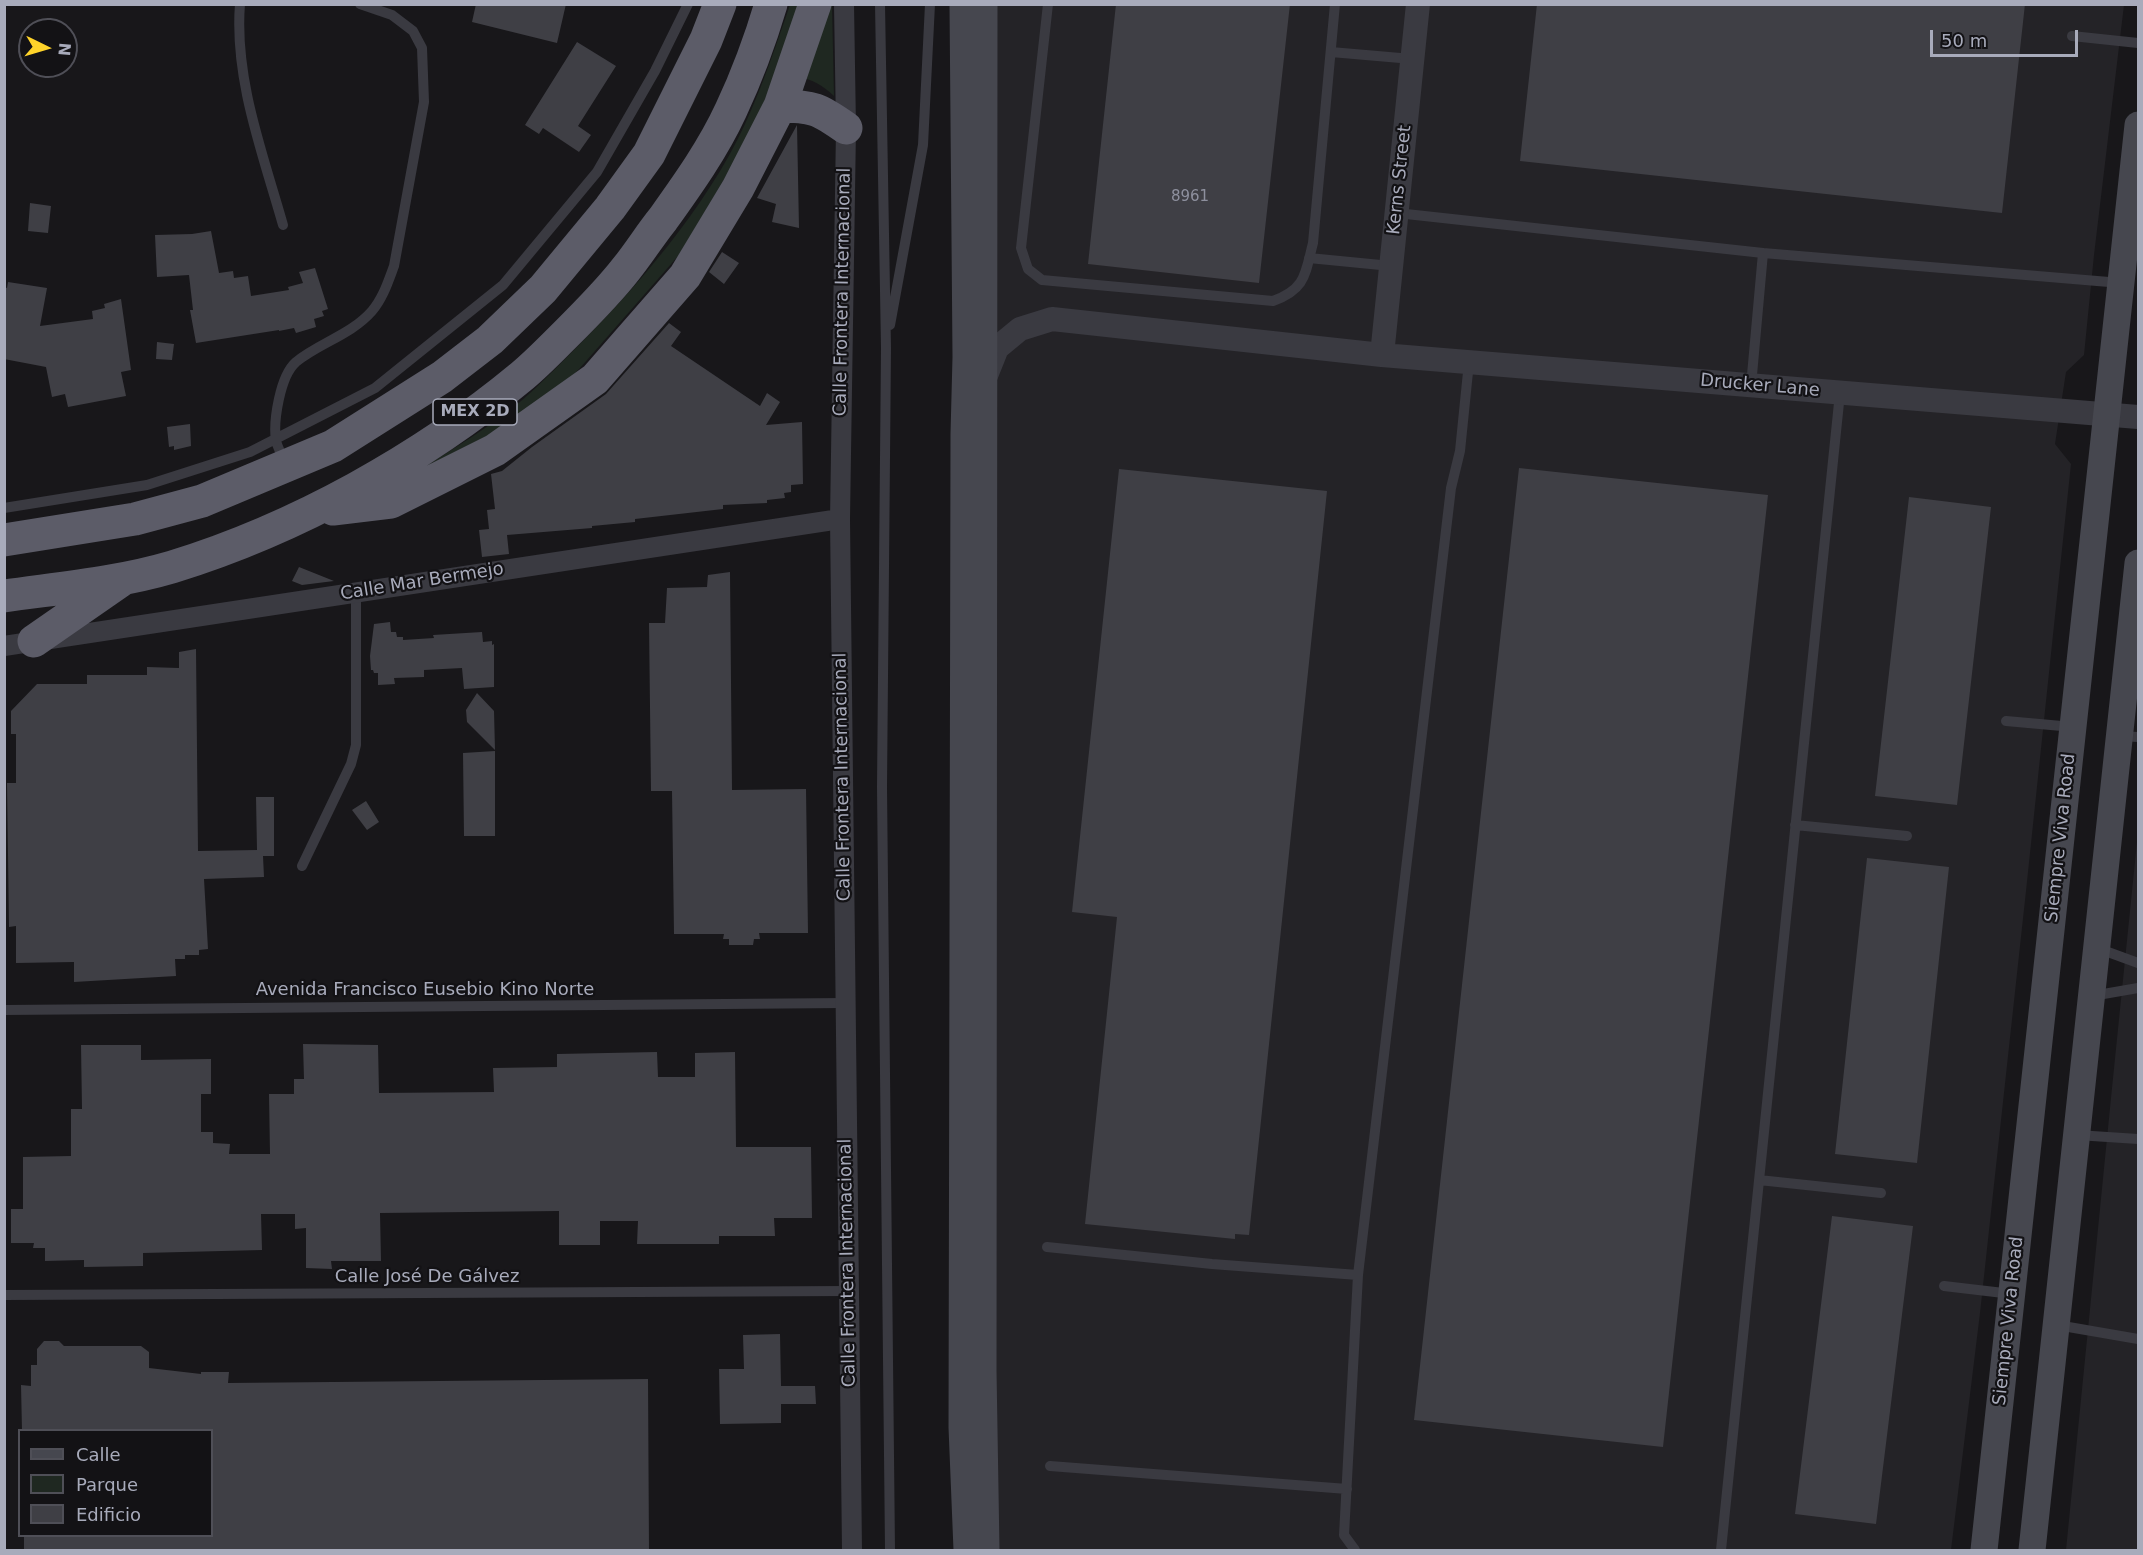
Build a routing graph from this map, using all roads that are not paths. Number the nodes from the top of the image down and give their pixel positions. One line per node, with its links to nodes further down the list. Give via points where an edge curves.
1 (240, 4): 23 (lane, via 238,31 245,86)
2 (360, 4): 37 (lane, via 392,15 413,30 422,48 424,102 394,266 385,292 354,327 294,363 277,404)
3 (688, 4): 37 (lane, via 597,172 502,285 375,388)
4 (720, 4): 37 (highway, MEX 2D, via 649,154 543,289 490,340 442,377 333,446)
5 (771, 4): 39 (highway, MEX 2D, via 756,53 731,111 700,167 627,268 591,309 524,375 456,427 359,488)
6 (815, 4): 19 (highway)
7 (844, 4): 21 (street, Calle Frontera Internacional)
8 (880, 4): 28 (lane)
9 (930, 4): 28 (lane, via 923,145)
10 (963, 4): 36 (main road)
11 (984, 4): 31 (main road)
12 (1048, 4): 25 (lane, via 1021,248 1028,268 1042,280 1273,301 1288,296 1304,281)
13 (1335, 4): 17 (lane)
14 (1418, 4): 18 (street, Kerns Street)
15 (2072, 36): 16 (lane)
16 (2139, 43)
17 (1331, 52): 18 (lane); 25 (lane)
18 (1412, 59): 22 (street, Kerns Street)
19 (780, 106): 21 (highway, via 806,106); 39 (highway, via 738,188 685,276 595,379 495,450 390,502)
20 (2139, 125): 27 (main road, Siempre Viva Road)
21 (846, 128): 40 (street, Calle Frontera Internacional)
22 (1397, 213): 24 (lane); 26 (street, Kerns Street)
23 (283, 225)
24 (1763, 253): 27 (lane); 32 (lane)
25 (1309, 258): 26 (lane)
26 (1391, 266): 29 (street, Kerns Street)
27 (2121, 283): 34 (main road, Siempre Viva Road)
28 (886, 348): 74 (lane, via 882,787)
29 (1382, 355): 30 (street, Drucker Lane); 31 (street, Drucker Lane, via 1052,319 1020,329 997,348)
30 (1469, 362): 32 (street, Drucker Lane); 64 (lane, via 1460,451 1449,500)
31 (984, 379): 36 (street, Drucker Lane); 76 (main road, via 982,1370)
32 (1750, 386): 33 (street, Drucker Lane)
33 (1840, 393): 34 (street, Drucker Lane); 50 (lane)
34 (2108, 415): 35 (street, Drucker Lane); 48 (main road, Siempre Viva Road)
35 (2139, 417)
36 (964, 434): 75 (main road, via 962,1427)
37 (281, 454): 38 (lane, via 250,452 147,485); 41 (highway, MEX 2D, via 202,501 146,516)
38 (4, 508)
39 (310, 511): 43 (highway, MEX 2D, via 210,554)
40 (840, 519): 44 (street, Calle Mar Bermejo); 57 (street, Calle Frontera Internacional)
41 (4, 540)
42 (2139, 563): 49 (main road)
43 (124, 578): 45 (highway, MEX 2D); 46 (highway)
44 (356, 592): 46 (street, Calle Mar Bermejo); 52 (lane, via 356,745 351,764)
45 (4, 596)
46 (19, 643)
47 (2006, 721): 48 (lane)
48 (2073, 728): 67 (main road, Siempre Viva Road)
49 (2129, 737): 53 (main road)
50 (1795, 825): 51 (lane); 61 (lane)
51 (1907, 836)
52 (302, 866)
53 (2097, 948): 54 (lane); 56 (main road)
54 (2139, 963)
55 (2139, 988): 56 (lane)
56 (2092, 996): 59 (main road)
57 (845, 1003): 58 (lane, Avenida Francisco Eusebio Kino Norte); 66 (street, Calle Frontera Internacional)
58 (4, 1010)
59 (2077, 1134): 60 (lane); 69 (main road)
60 (2139, 1139)
61 (1758, 1180): 62 (lane); 78 (lane)
62 (1881, 1193)
63 (1047, 1247): 64 (lane)
64 (1358, 1275): 72 (lane)
65 (1944, 1286): 67 (lane)
66 (849, 1291): 68 (lane, Calle José De Gálvez); 73 (street, Calle Frontera Internacional)
67 (2012, 1294): 79 (main road, Siempre Viva Road)
68 (4, 1295)
69 (2056, 1325): 70 (lane); 80 (main road)
70 (2139, 1338)
71 (1050, 1466): 72 (lane)
72 (1347, 1489): 77 (lane, via 1344,1535)
73 (852, 1551)
74 (890, 1551)
75 (967, 1551)
76 (986, 1551)
77 (1355, 1551)
78 (1721, 1551)
79 (1984, 1551)
80 (2032, 1551)

